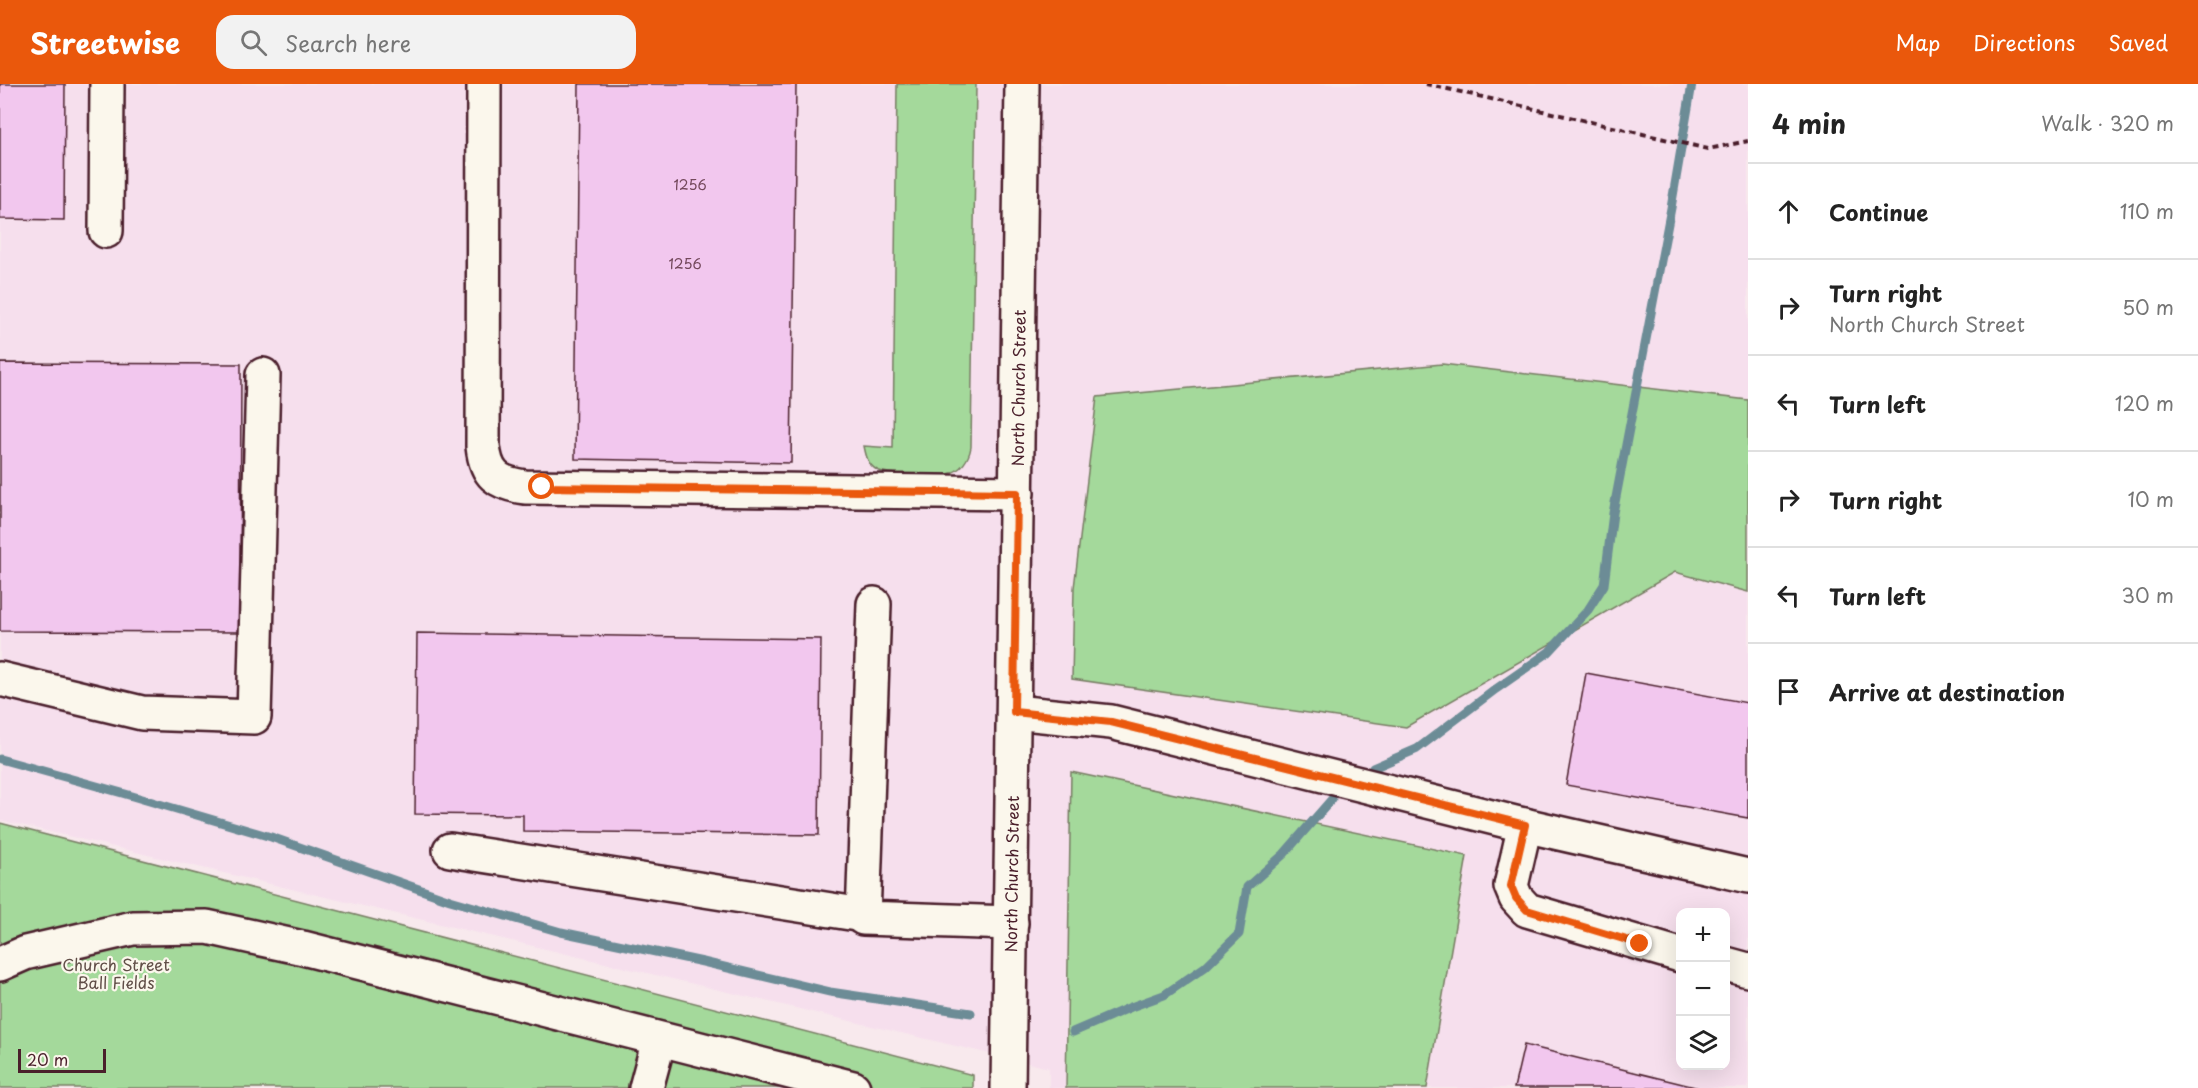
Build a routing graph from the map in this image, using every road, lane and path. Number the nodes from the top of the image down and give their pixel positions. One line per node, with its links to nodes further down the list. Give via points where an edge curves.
1 (108, 84): 6 (main road)
2 (484, 84): 8 (main road, via 483,446 487,466 499,480 525,487)
3 (1022, 84): 8 (main road, North Church Street)
4 (1426, 84): 5 (path, via 1702,148)
5 (1748, 141)
6 (106, 231)
7 (263, 375): 10 (main road, via 254,717 142,713)
8 (1017, 493): 11 (main road, North Church Street)
9 (874, 604): 15 (main road)
10 (0, 678)
11 (1014, 712): 12 (main road, via 1111,722); 16 (main road, North Church Street)
12 (1525, 825): 14 (main road); 17 (main road, via 1511,886 1527,910)
13 (450, 850): 15 (main road)
14 (1748, 876)
15 (863, 915): 16 (main road)
16 (1011, 923): 24 (main road, North Church Street)
17 (1676, 954)
18 (0, 964): 21 (main road, via 26,953 133,928 207,927)
19 (1730, 965): 20 (main road)
20 (1748, 970)
21 (659, 1040): 22 (main road); 23 (main road)
22 (646, 1088)
23 (853, 1088)
24 (1008, 1088)

